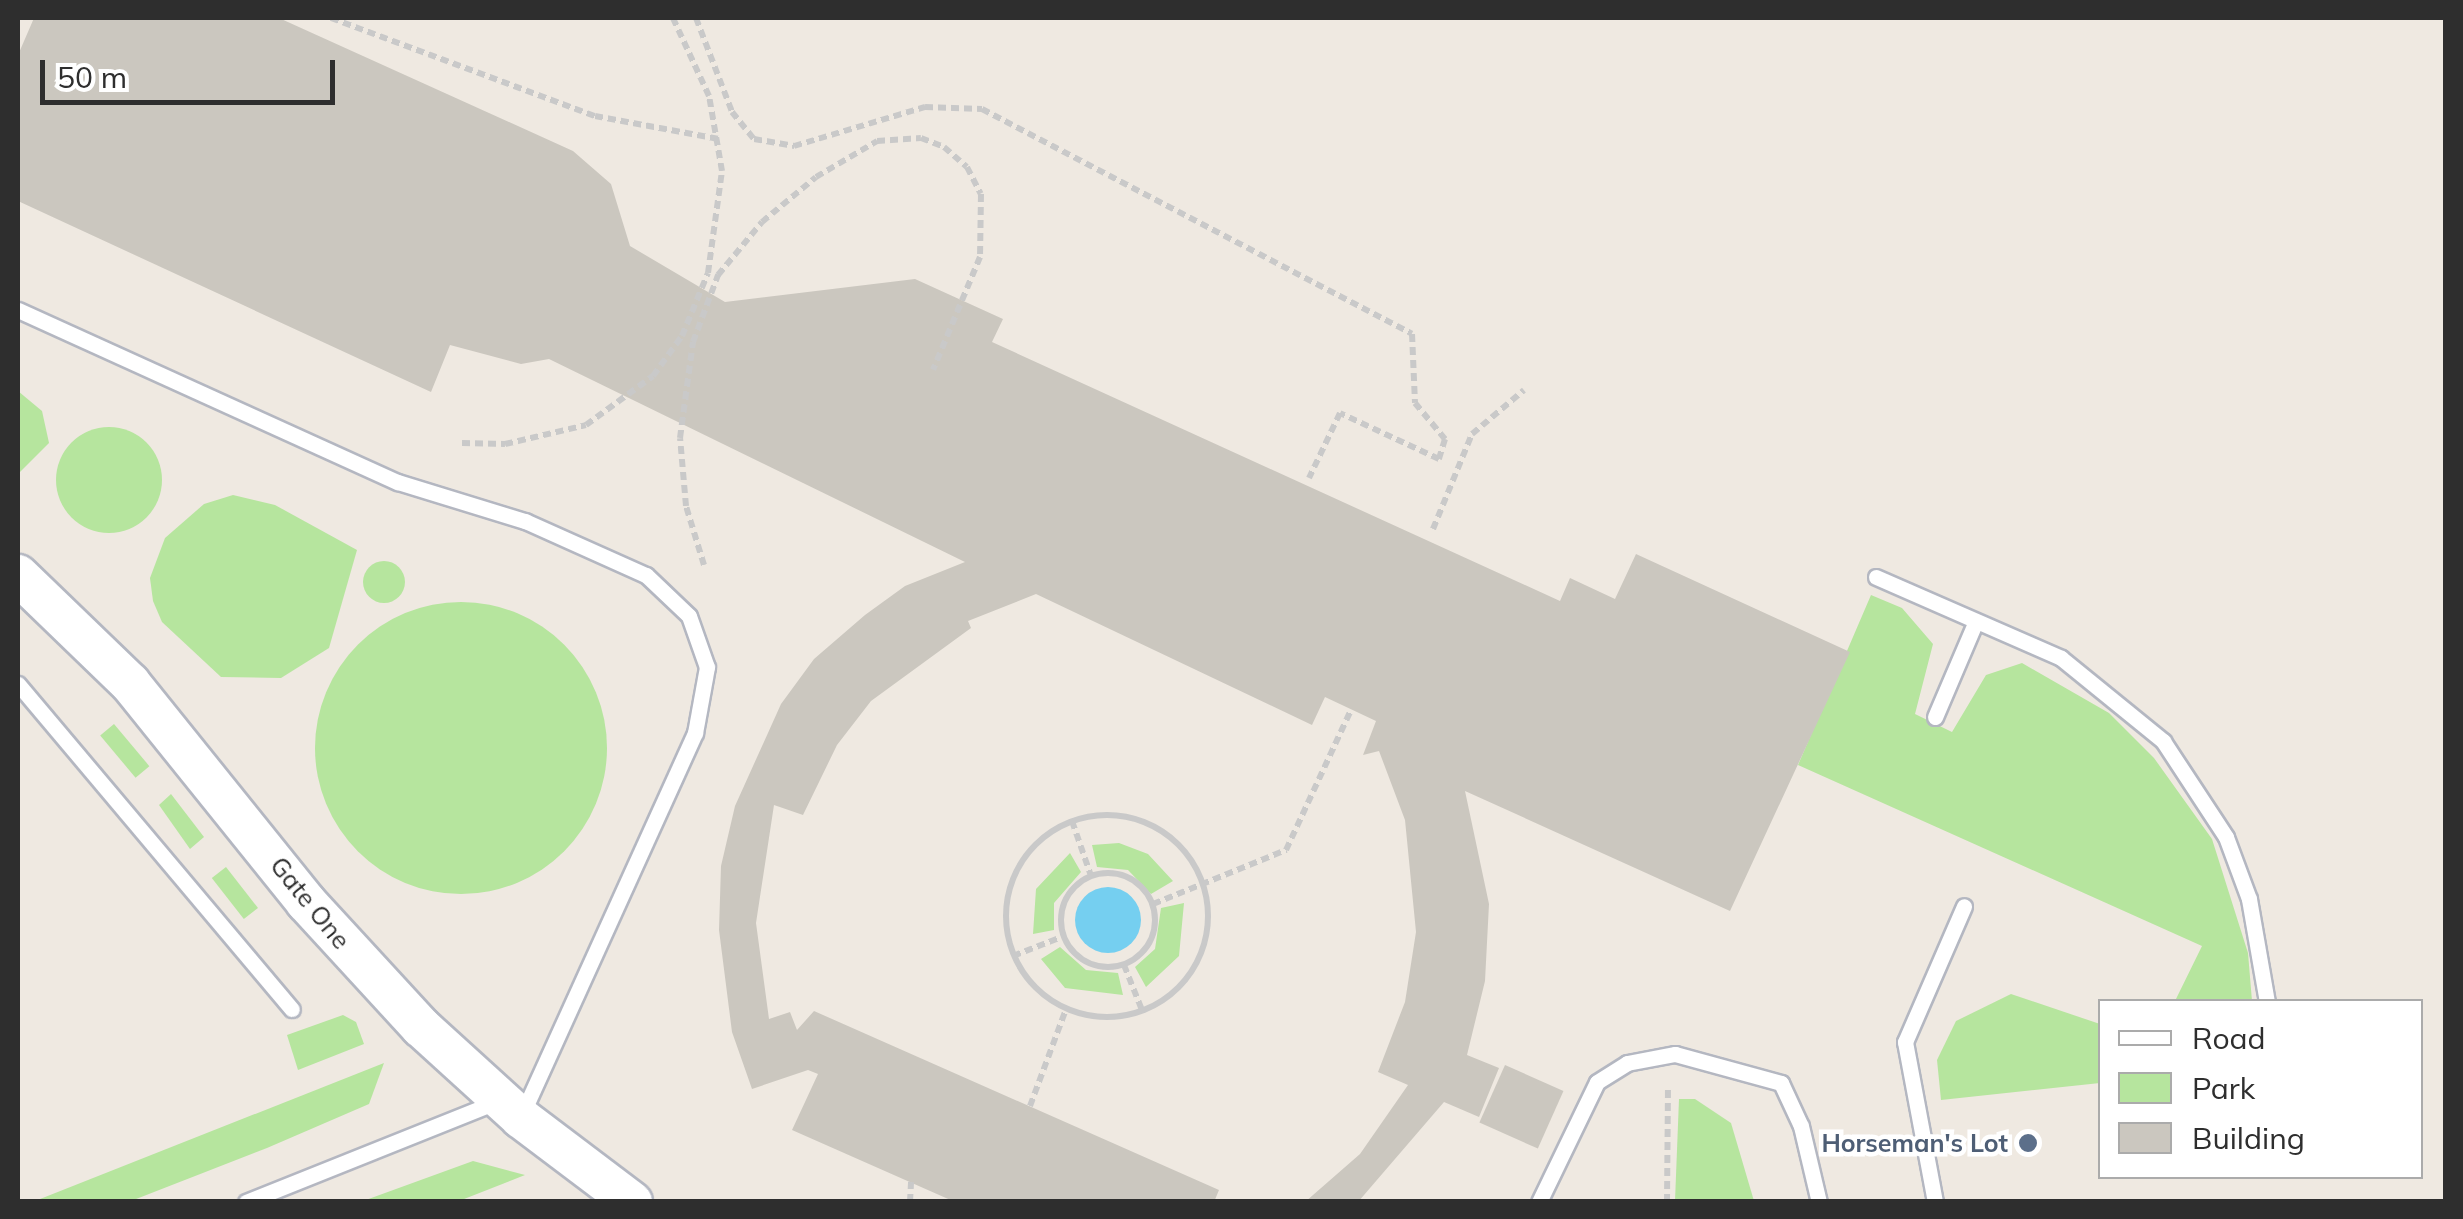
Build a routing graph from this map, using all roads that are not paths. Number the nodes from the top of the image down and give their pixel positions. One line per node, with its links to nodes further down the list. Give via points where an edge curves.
1 (18, 310): 10 (lane, via 398,482 525,521 646,575 689,616 707,667 695,733)
2 (18, 575): 10 (street, Gate One, via 182,740 372,976)
3 (1876, 577): 4 (lane)
4 (1976, 621): 6 (lane); 8 (lane, via 2061,658 2124,702 2163,741 2226,837 2249,899)
5 (18, 684): 9 (lane)
6 (1935, 717)
7 (1964, 906): 15 (lane, via 1906,1042)
8 (2266, 999)
9 (292, 1009)
10 (510, 1109): 11 (lane); 12 (street, Gate One)
11 (246, 1202)
12 (632, 1202)
13 (1539, 1202): 14 (lane, via 1597,1082 1627,1063 1675,1054 1780,1083 1801,1126)
14 (1819, 1202)
15 (1935, 1202)

